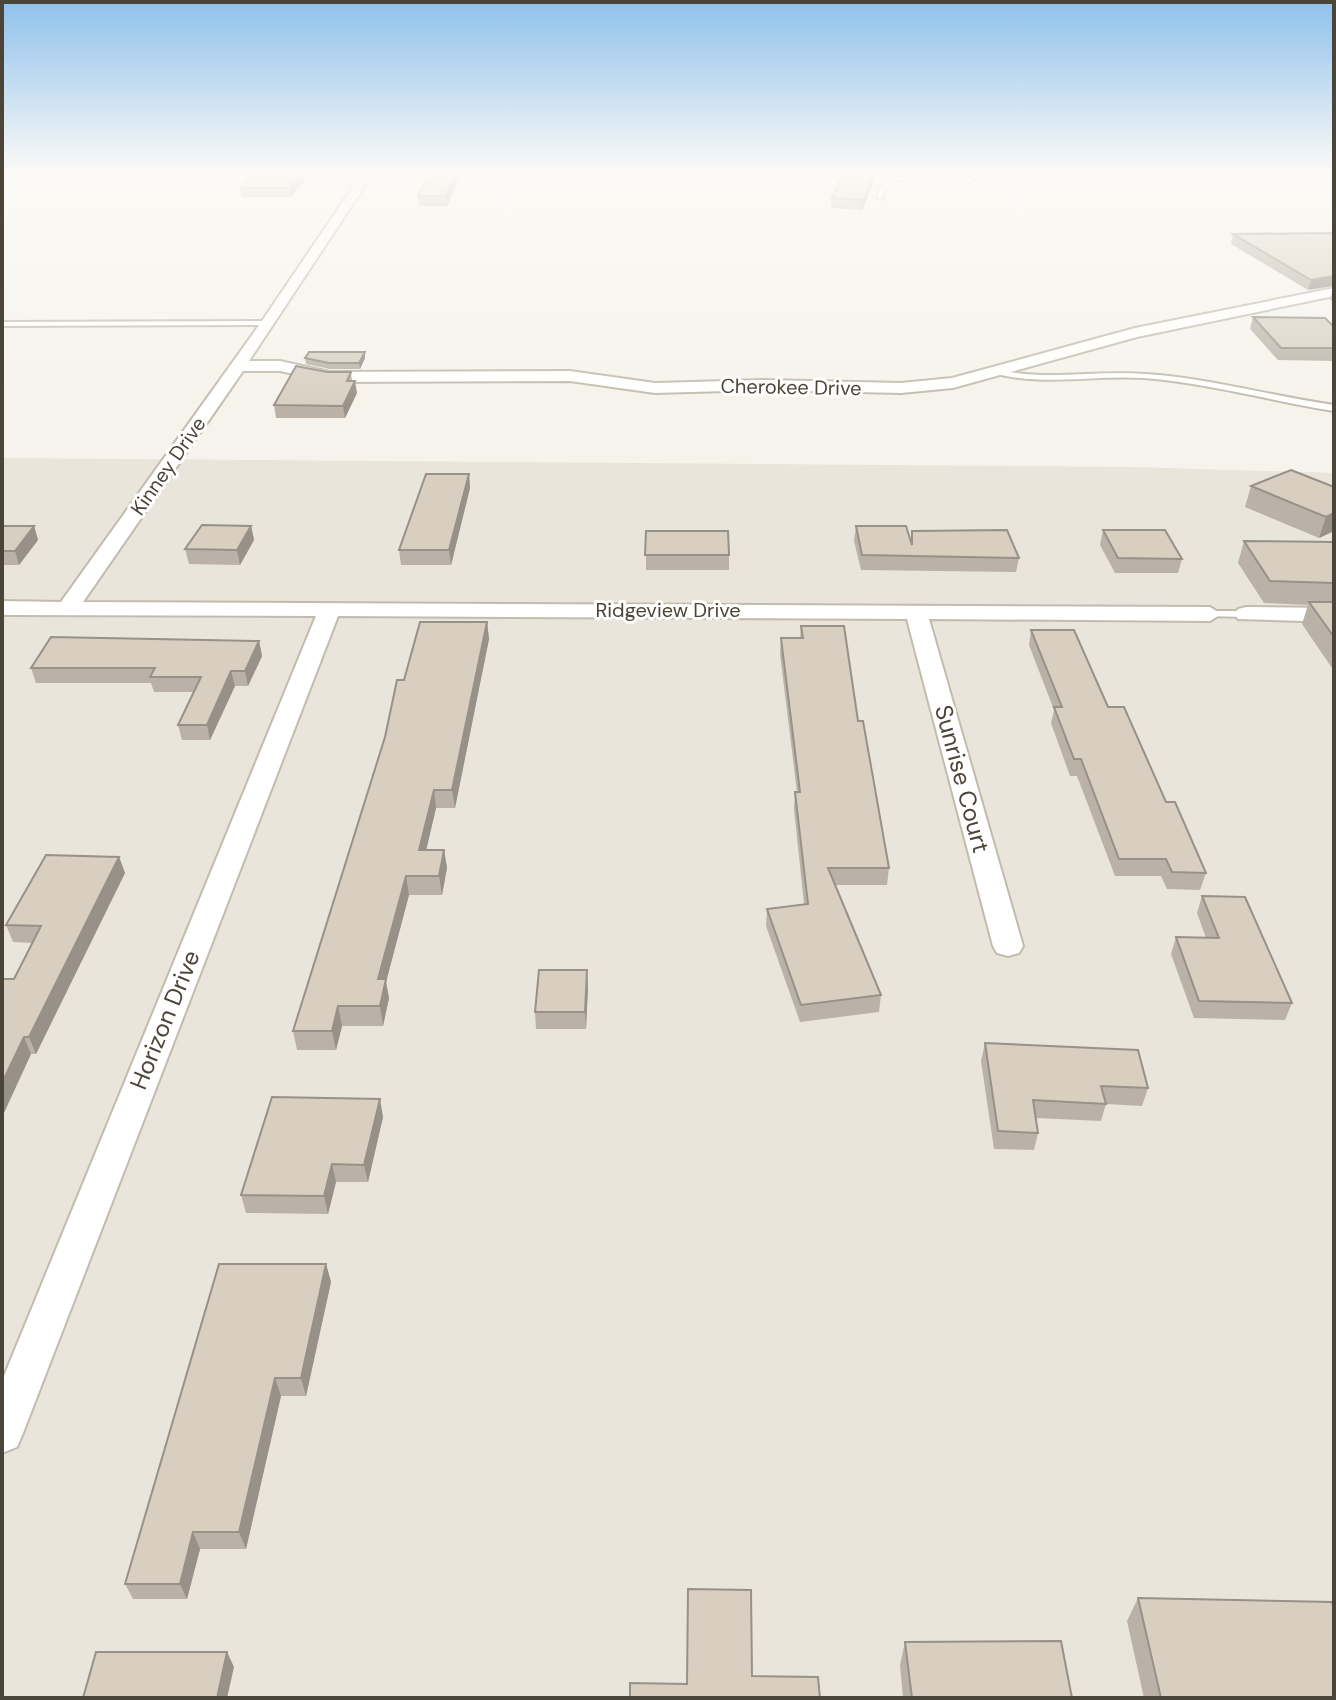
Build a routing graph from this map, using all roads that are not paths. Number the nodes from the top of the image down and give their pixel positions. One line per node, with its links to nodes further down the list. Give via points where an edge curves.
1 (315, 251): 3 (street, Kinney Drive)
2 (1334, 292): 6 (street, Cherokee Drive, via 1135,333)
3 (268, 323): 4 (lane); 5 (street, Kinney Drive)
4 (2, 324)
5 (238, 366): 6 (street, Cherokee Drive, via 280,366 330,377 570,376 655,388 901,388); 9 (street, Kinney Drive)
6 (999, 372): 7 (lane, via 1040,380 1145,376)
7 (1334, 408)
8 (2, 608): 9 (street, Ridgeview Drive)
9 (68, 608): 10 (street, Ridgeview Drive)
10 (330, 608): 11 (street, Ridgeview Drive); 16 (street, Horizon Drive)
11 (916, 612): 12 (street, Ridgeview Drive); 15 (street, Sunrise Court)
12 (1210, 614): 13 (lane, Ridgeview Drive)
13 (1246, 614): 14 (street, Ridgeview Drive)
14 (1334, 615)
15 (1008, 946)
16 (2, 1433)

